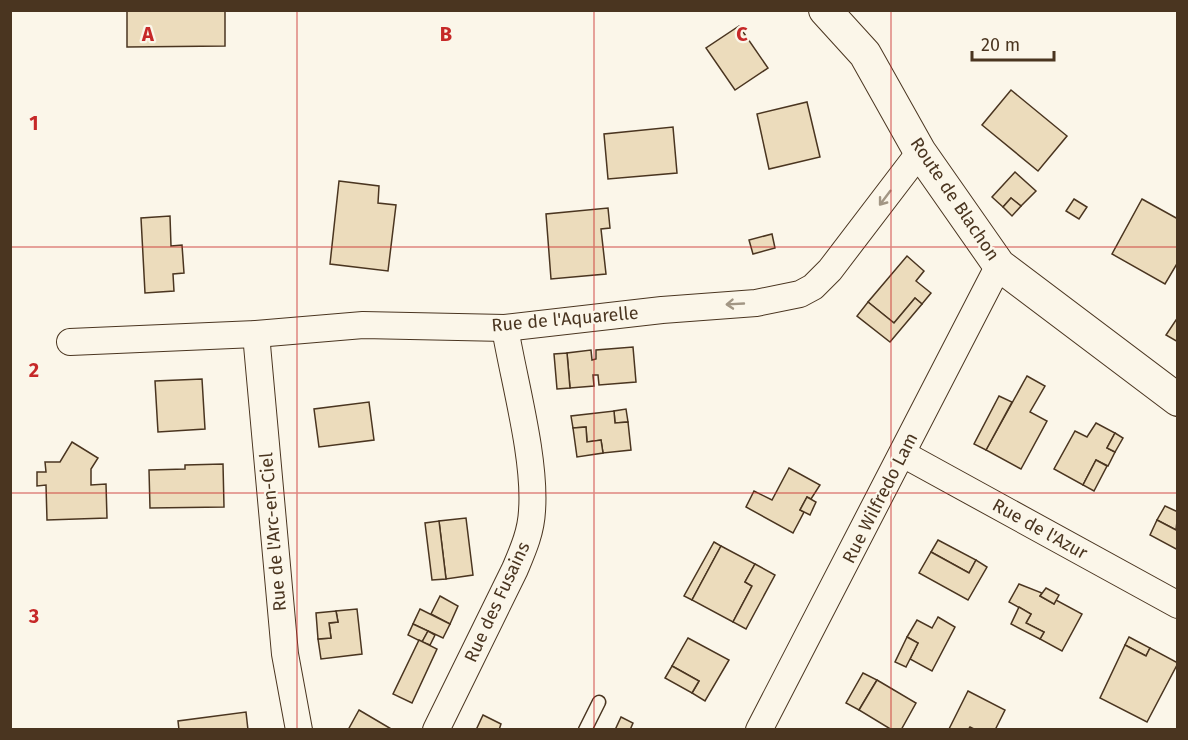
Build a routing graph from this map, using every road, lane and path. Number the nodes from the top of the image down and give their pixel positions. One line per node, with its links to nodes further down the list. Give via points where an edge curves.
1 (825, 10): 2 (street, Route de Blachon, via 865,54)
2 (920, 152): 3 (street, Route de Blachon); 4 (street, Rue de l'Aquarelle, one-way to 4, via 830,270 800,294 756,303)
3 (999, 265): 7 (street, Route de Blachon); 8 (street, Rue Wilfredo Lam)
4 (505, 327): 5 (street, Rue de l'Aquarelle, via 363,325); 12 (street, Rue des Fusains, via 530,464 532,513 515,569)
5 (256, 334): 6 (street, Rue de l'Aquarelle); 11 (street, Rue de l'Arc-en-Ciel, via 285,654)
6 (70, 342)
7 (1178, 400)
8 (903, 454): 9 (street, Rue de l'Azur); 14 (street, Rue Wilfredo Lam)
9 (1178, 605)
10 (600, 702): 13 (lane)
11 (299, 729)
12 (436, 729)
13 (585, 729)
14 (759, 729)

